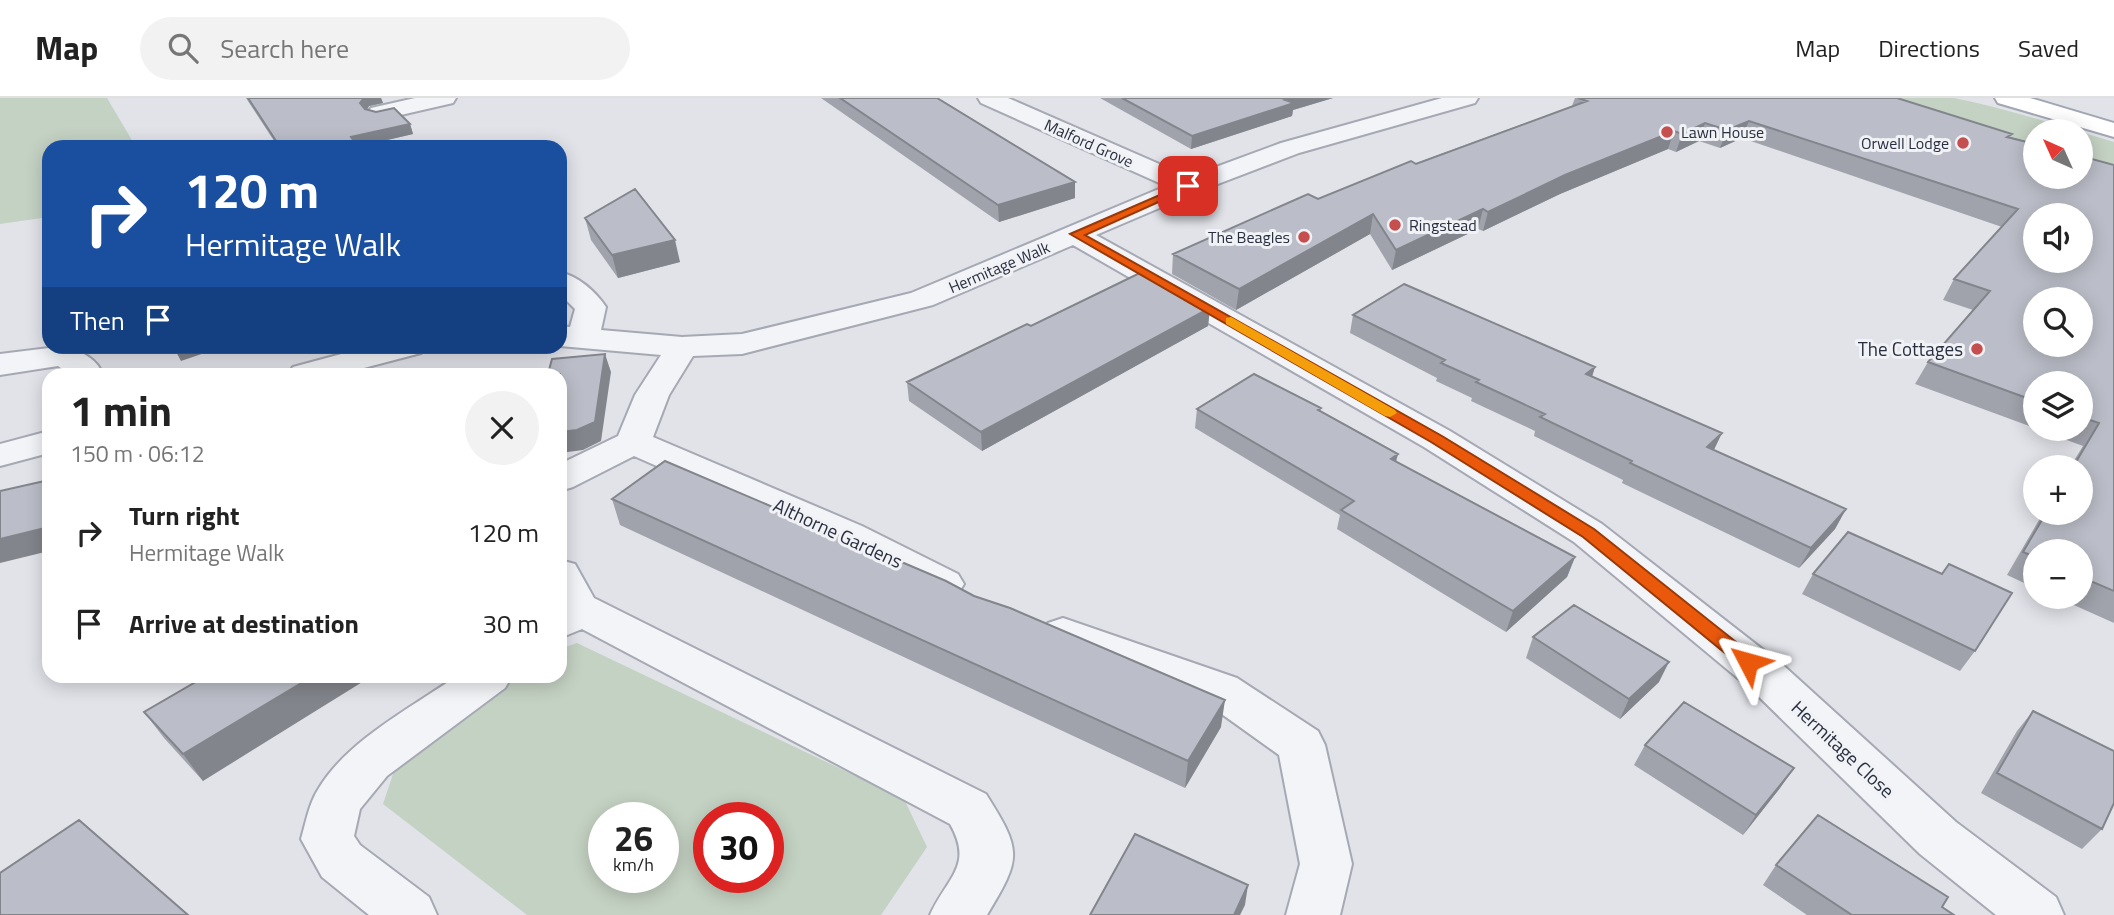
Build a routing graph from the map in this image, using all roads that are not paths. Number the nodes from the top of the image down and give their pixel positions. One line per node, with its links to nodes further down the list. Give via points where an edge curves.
1 (445, 98): 5 (street)
2 (989, 98): 7 (street, Malford Grove)
3 (1466, 98): 7 (street, Hermitage Walk, via 1290,148)
4 (2006, 98): 6 (main road)
5 (379, 113)
6 (2114, 130)
7 (1188, 186): 8 (street, Hermitage Walk)
8 (1076, 234): 11 (street, Hermitage Walk, via 922,299 742,344); 27 (street, Hermitage Close, via 1437,439 1588,533 1768,678 1938,838)
9 (567, 285): 10 (street, Hermitage Walk, via 591,307)
10 (572, 337): 11 (street, Hermitage Walk)
11 (682, 347): 16 (street, via 652,395)
12 (380, 354): 15 (street)
13 (0, 365): 14 (street, via 64,356)
14 (82, 368)
15 (327, 368)
16 (633, 442): 19 (street); 21 (street, Althorne Gardens, via 848,535)
17 (42, 444): 18 (street)
18 (0, 455)
19 (567, 475)
20 (567, 603): 25 (street, via 968,809 986,839 988,867)
21 (980, 603)
22 (1030, 623): 26 (street, via 1220,690 1301,745 1326,864)
23 (479, 683): 24 (street, via 370,762 337,801 327,839 341,861)
24 (410, 915)
25 (957, 915)
26 (1313, 915)
27 (2037, 915)

